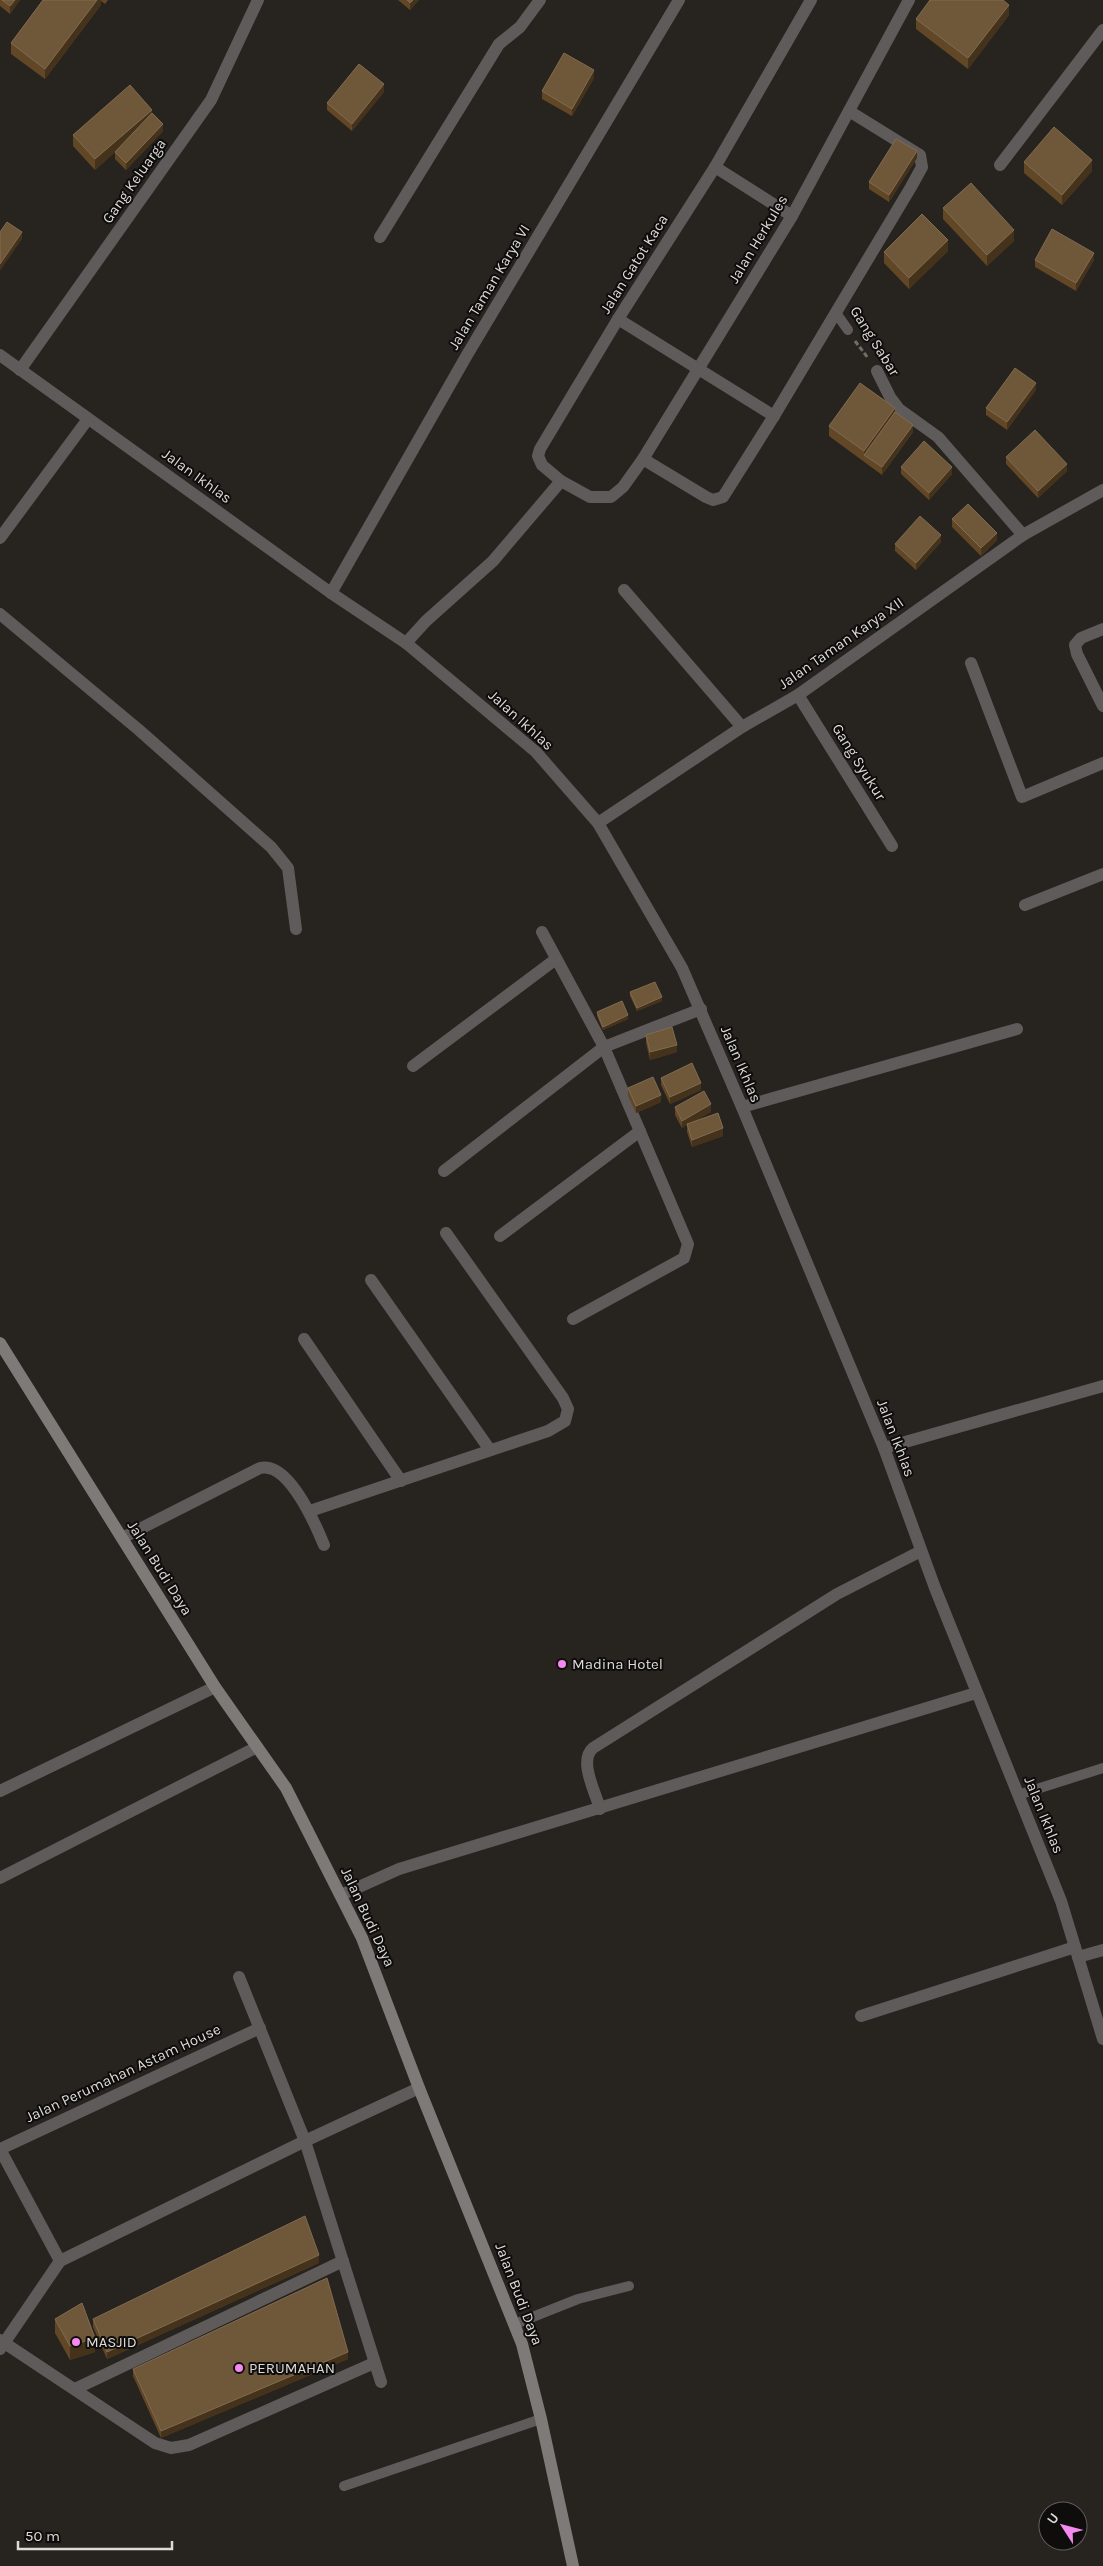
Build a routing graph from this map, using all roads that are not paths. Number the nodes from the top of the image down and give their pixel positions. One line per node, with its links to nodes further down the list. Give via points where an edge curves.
1 (258, 0): 17 (street, Gang Keluarga, via 211,100)
2 (540, 0): 11 (street, via 520,27 499,44)
3 (679, 0): 28 (street, Jalan Taman Karya VI, via 467,355)
4 (811, 0): 9 (street, Jalan Gatot Kaca)
5 (909, 0): 7 (street, Jalan Herkules)
6 (1103, 30): 8 (street)
7 (849, 111): 10 (street, Jalan Herkules); 12 (street, Gang Sabar, via 901,142 920,155 923,161)
8 (1000, 165)
9 (715, 167): 10 (street); 13 (street, Jalan Gatot Kaca)
10 (792, 216): 16 (street, Jalan Herkules)
11 (380, 237)
12 (836, 313): 14 (lane, Gang Sabar); 19 (street)
13 (618, 319): 16 (street); 22 (street, Jalan Gatot Kaca, via 540,449 538,456 542,465)
14 (848, 330)
15 (0, 355): 17 (street, Jalan Ikhlas)
16 (696, 369): 19 (street); 21 (street, Jalan Herkules)
17 (20, 370): 20 (street, Jalan Ikhlas)
18 (877, 372): 25 (street, Gang Sabar, via 899,409 938,437)
19 (774, 416): 21 (street, via 724,497 718,500 706,497)
20 (88, 418): 26 (street); 28 (street, Jalan Ikhlas)
21 (643, 459): 23 (street, Jalan Herkules)
22 (561, 481): 23 (street, Jalan Gatot Kaca, via 590,497 599,498 611,497); 31 (street, via 493,562)
23 (623, 487)
24 (1103, 490): 25 (street, Jalan Taman Karya XII)
25 (1023, 535): 33 (street, Jalan Taman Karya XII)
26 (0, 538)
27 (624, 590): 35 (street)
28 (331, 593): 31 (street, Jalan Ikhlas)
29 (0, 614): 41 (street, via 139,730 271,847 288,868)
30 (1103, 629): 34 (street, via 1081,638 1075,645)
31 (406, 643): 37 (street, Jalan Ikhlas, via 536,752)
32 (971, 664): 36 (street, via 1022,797)
33 (798, 695): 35 (street, Jalan Taman Karya XII); 38 (street, Gang Syukur)
34 (1103, 706)
35 (742, 727): 37 (street, Jalan Taman Karya XII)
36 (1103, 763)
37 (598, 823): 44 (street, Jalan Ikhlas, via 682,968)
38 (892, 846)
39 (1103, 874): 40 (street)
40 (1025, 905)
41 (296, 929)
42 (542, 932): 43 (street)
43 (556, 959): 46 (street); 47 (street)
44 (701, 1009): 46 (street); 48 (street, Jalan Ikhlas)
45 (1017, 1029): 48 (street)
46 (604, 1046): 49 (street); 50 (street)
47 (413, 1066)
48 (742, 1107): 58 (street, Jalan Ikhlas)
49 (640, 1131): 52 (street); 54 (street, via 688,1244 686,1254)
50 (444, 1172)
51 (446, 1233): 59 (street, via 568,1409 560,1426)
52 (500, 1236)
53 (371, 1280): 59 (street)
54 (572, 1319)
55 (304, 1339): 60 (street)
56 (0, 1343): 62 (street, Jalan Budi Daya)
57 (1103, 1386): 58 (street)
58 (884, 1448): 64 (street, Jalan Ikhlas)
59 (490, 1450): 60 (street)
60 (401, 1480): 61 (street)
61 (310, 1511): 62 (street, via 278,1470 268,1466); 63 (street)
62 (122, 1538): 65 (street, Jalan Budi Daya)
63 (324, 1545)
64 (921, 1550): 66 (street, Jalan Ikhlas); 71 (street, via 837,1594 590,1751 586,1763)
65 (215, 1687): 67 (street, Jalan Budi Daya); 69 (street)
66 (976, 1692): 70 (street, Jalan Ikhlas); 71 (street)
67 (257, 1747): 72 (street); 73 (street, Jalan Budi Daya, via 286,1788)
68 (1103, 1768): 70 (lane)
69 (0, 1791)
70 (1018, 1795): 75 (street, Jalan Ikhlas, via 1061,1900)
71 (600, 1809): 73 (street, via 399,1869)
72 (0, 1878)
73 (341, 1896): 80 (street, Jalan Budi Daya, via 362,1938)
74 (1103, 1950): 75 (street)
75 (1076, 1952): 77 (street); 79 (street, Jalan Ikhlas)
76 (239, 1977): 78 (street)
77 (861, 2016)
78 (260, 2028): 81 (street); 82 (street, Jalan Perumahan Astam House)
79 (1103, 2039)
80 (419, 2088): 81 (street); 86 (street, Jalan Budi Daya)
81 (305, 2141): 83 (street); 84 (street)
82 (0, 2149): 83 (street, Jalan Perumahan Astam House)
83 (60, 2261): 87 (street)
84 (343, 2261): 88 (street); 90 (street)
85 (629, 2286): 86 (lane, via 578,2299)
86 (515, 2324): 91 (street, Jalan Budi Daya)
87 (2, 2344): 90 (street)
88 (374, 2362): 89 (street); 90 (street, via 179,2448 154,2443)
89 (381, 2382)
90 (75, 2389)
91 (541, 2419): 92 (lane); 93 (street, Jalan Budi Daya)
92 (344, 2486)
93 (573, 2566)

